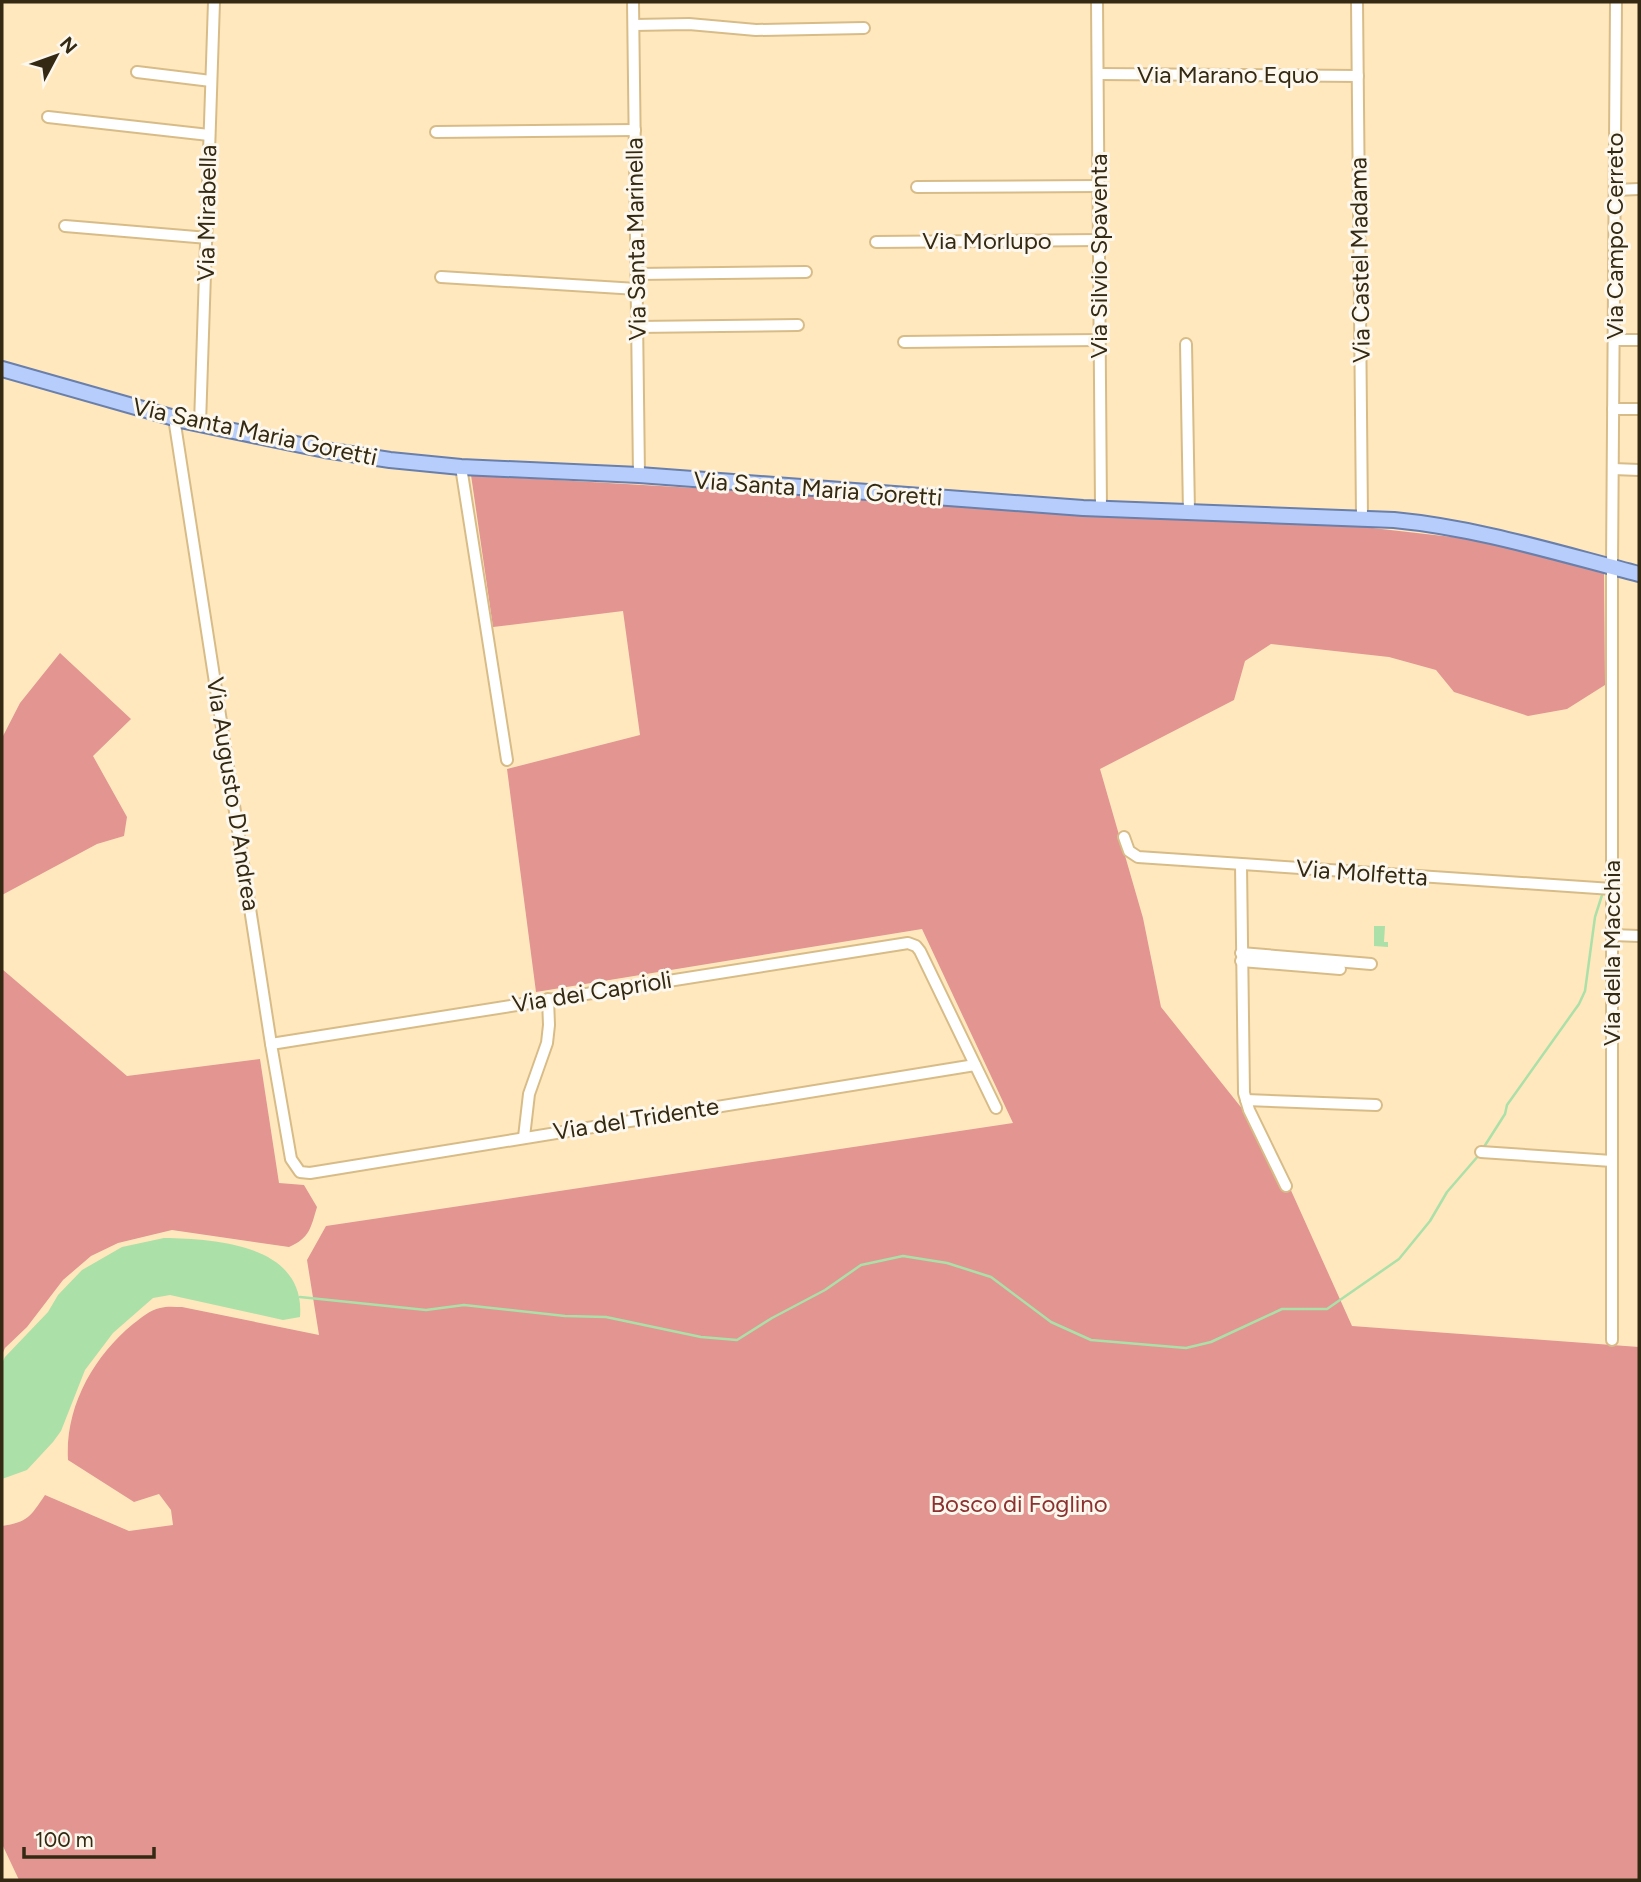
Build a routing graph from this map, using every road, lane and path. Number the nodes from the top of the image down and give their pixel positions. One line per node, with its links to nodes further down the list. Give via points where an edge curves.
1 (212, 2): 11 (street, Via Mirabella)
2 (634, 2): 6 (street, Via Santa Marinella)
3 (1097, 2): 9 (street, Via Silvio Spaventa)
4 (1357, 2): 10 (street, Via Castel Madama)
5 (1616, 2): 19 (street, Via Campo Cerreto)
6 (634, 25): 7 (street); 13 (street, Via Santa Marinella)
7 (864, 29)
8 (137, 72): 11 (street)
9 (1098, 74): 10 (street, Via Marano Equo); 16 (street, Via Silvio Spaventa)
10 (1358, 76): 46 (street, Via Castel Madama)
11 (211, 81): 15 (street, Via Mirabella)
12 (48, 117): 15 (street)
13 (635, 130): 14 (street); 25 (street, Via Santa Marinella)
14 (436, 132)
15 (209, 135): 21 (street, Via Mirabella)
16 (1098, 186): 17 (street); 22 (street, Via Silvio Spaventa)
17 (917, 187)
18 (1639, 189): 19 (street)
19 (1615, 190): 31 (street, Via Campo Cerreto)
20 (65, 226): 21 (street)
21 (208, 238): 39 (street, Via Mirabella)
22 (1099, 240): 23 (street, Via Morlupo); 30 (street, Via Silvio Spaventa)
23 (876, 242)
24 (806, 272): 25 (street)
25 (637, 274): 27 (street, Via Santa Marinella)
26 (441, 277): 27 (street)
27 (637, 289): 29 (street, Via Santa Marinella)
28 (798, 325): 29 (street)
29 (637, 327): 43 (street, Via Santa Marinella)
30 (1100, 340): 33 (street); 44 (street, Via Silvio Spaventa)
31 (1615, 340): 32 (street); 36 (street, Via Campo Cerreto)
32 (1639, 340)
33 (904, 342)
34 (1185, 344): 45 (street)
35 (2, 369): 38 (main road, Via Santa Maria Goretti)
36 (1613, 409): 37 (street); 41 (street, Via Campo Cerreto)
37 (1639, 409)
38 (174, 418): 39 (main road, Via Santa Maria Goretti); 59 (street, Via Augusto D'Andrea)
39 (200, 424): 40 (main road, Via Santa Maria Goretti, via 354,455)
40 (461, 467): 43 (main road, Via Santa Maria Goretti); 49 (street)
41 (1613, 469): 42 (street); 47 (street, Via Campo Cerreto)
42 (1639, 470)
43 (639, 475): 44 (main road, Via Santa Maria Goretti)
44 (1101, 509): 45 (main road, Via Santa Maria Goretti)
45 (1189, 512): 46 (main road, Via Santa Maria Goretti)
46 (1362, 517): 47 (main road, Via Santa Maria Goretti, via 1461,528)
47 (1612, 567): 48 (main road, Via Santa Maria Goretti); 52 (street, Via della Macchia)
48 (1639, 574)
49 (507, 760)
50 (1124, 837): 51 (street, Via Molfetta, via 1129,851 1138,857)
51 (1241, 864): 52 (street, Via Molfetta); 55 (street)
52 (1607, 889): 53 (street, Via della Macchia)
53 (1612, 935): 54 (street); 66 (street, Via della Macchia)
54 (1639, 936)
55 (1241, 957): 56 (street); 57 (street); 61 (street)
56 (1371, 964)
57 (1340, 969)
58 (548, 999): 59 (street, Via dei Caprioli); 60 (street, Via dei Caprioli, via 913,944); 64 (street, via 547,1043 527,1100)
59 (271, 1044): 67 (street, Via Augusto D'Andrea, via 291,1157)
60 (975, 1065): 63 (street); 64 (street, Via del Tridente)
61 (1246, 1100): 62 (street); 68 (street)
62 (1376, 1105)
63 (996, 1108)
64 (524, 1137): 67 (street, Via del Tridente, via 310,1173)
65 (1481, 1152): 66 (street)
66 (1612, 1161): 69 (street, Via della Macchia)
67 (298, 1169)
68 (1286, 1186)
69 (1612, 1340)

